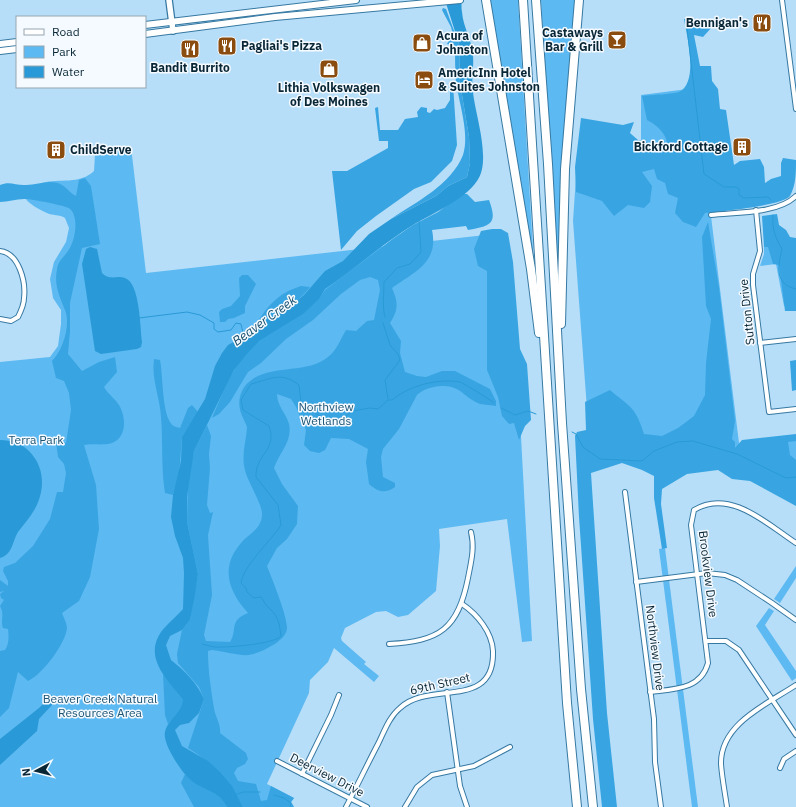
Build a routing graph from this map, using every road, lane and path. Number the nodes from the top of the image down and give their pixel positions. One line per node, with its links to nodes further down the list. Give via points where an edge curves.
1 (169, 0): 9 (street)
2 (356, 0): 9 (main road)
3 (460, 0): 11 (main road, via 280,16)
4 (486, 0): 27 (highway, via 531,270)
5 (578, 0): 25 (highway, via 565,169 561,343)
6 (782, 0): 17 (street)
7 (536, 3): 25 (highway, via 548,164)
8 (524, 4): 27 (highway)
9 (172, 22): 10 (main road); 11 (street)
10 (146, 25)
11 (173, 31): 12 (main road)
12 (146, 34)
13 (16, 42): 14 (main road)
14 (0, 44)
15 (16, 49): 16 (main road)
16 (0, 51)
17 (796, 109)
18 (796, 196): 19 (street, via 784,205)
19 (756, 210): 20 (street); 24 (street, Sutton Drive, via 760,251 752,280)
20 (711, 215)
21 (0, 251): 22 (street, via 10,254 15,260 23,281 24,293 18,317 10,321)
22 (0, 319)
23 (796, 339): 24 (street)
24 (760, 343): 26 (street, Sutton Drive, via 769,412)
25 (558, 361): 55 (highway, via 581,681)
26 (796, 409)
27 (549, 416): 54 (highway, via 567,703)
28 (625, 492): 32 (street, Northview Drive)
29 (472, 532): 33 (street, via 474,546)
30 (796, 543): 31 (street, Brookview Drive, via 746,510 721,503 705,505 694,510 691,525)
31 (698, 574): 32 (street); 34 (street, via 718,573 737,580); 35 (street, Brookview Drive)
32 (636, 582): 39 (street, Northview Drive)
33 (462, 604): 36 (street, via 453,620 436,635 415,642); 38 (street, 69th Street, via 478,618 487,633 492,648 492,663 488,676 477,687)
34 (796, 620)
35 (706, 641): 39 (street, Brookview Drive, via 708,663 704,673 693,684 683,688); 41 (street, via 721,640 735,646)
36 (389, 644)
37 (796, 685): 41 (street)
38 (447, 692): 47 (street); 49 (street, 69th Street, via 418,697 406,702 396,711)
39 (650, 692): 56 (street, Northview Drive)
40 (339, 695): 48 (street)
41 (773, 700): 42 (street); 57 (street, via 744,719 729,736 723,749 722,770)
42 (796, 735)
43 (510, 747): 47 (street, via 474,766)
44 (796, 751): 46 (street, via 784,759)
45 (277, 762): 48 (street, Deerview Drive)
46 (780, 768)
47 (458, 770): 52 (street, via 439,773 426,779 413,792); 53 (street, via 461,793)
48 (302, 774): 49 (street, Deerview Drive)
49 (350, 799): 50 (street, 69th Street); 51 (street, Deerview Drive)
50 (346, 807)
51 (367, 807)
52 (405, 807)
53 (467, 807)
54 (577, 807)
55 (593, 807)
56 (661, 807)
57 (726, 807)

